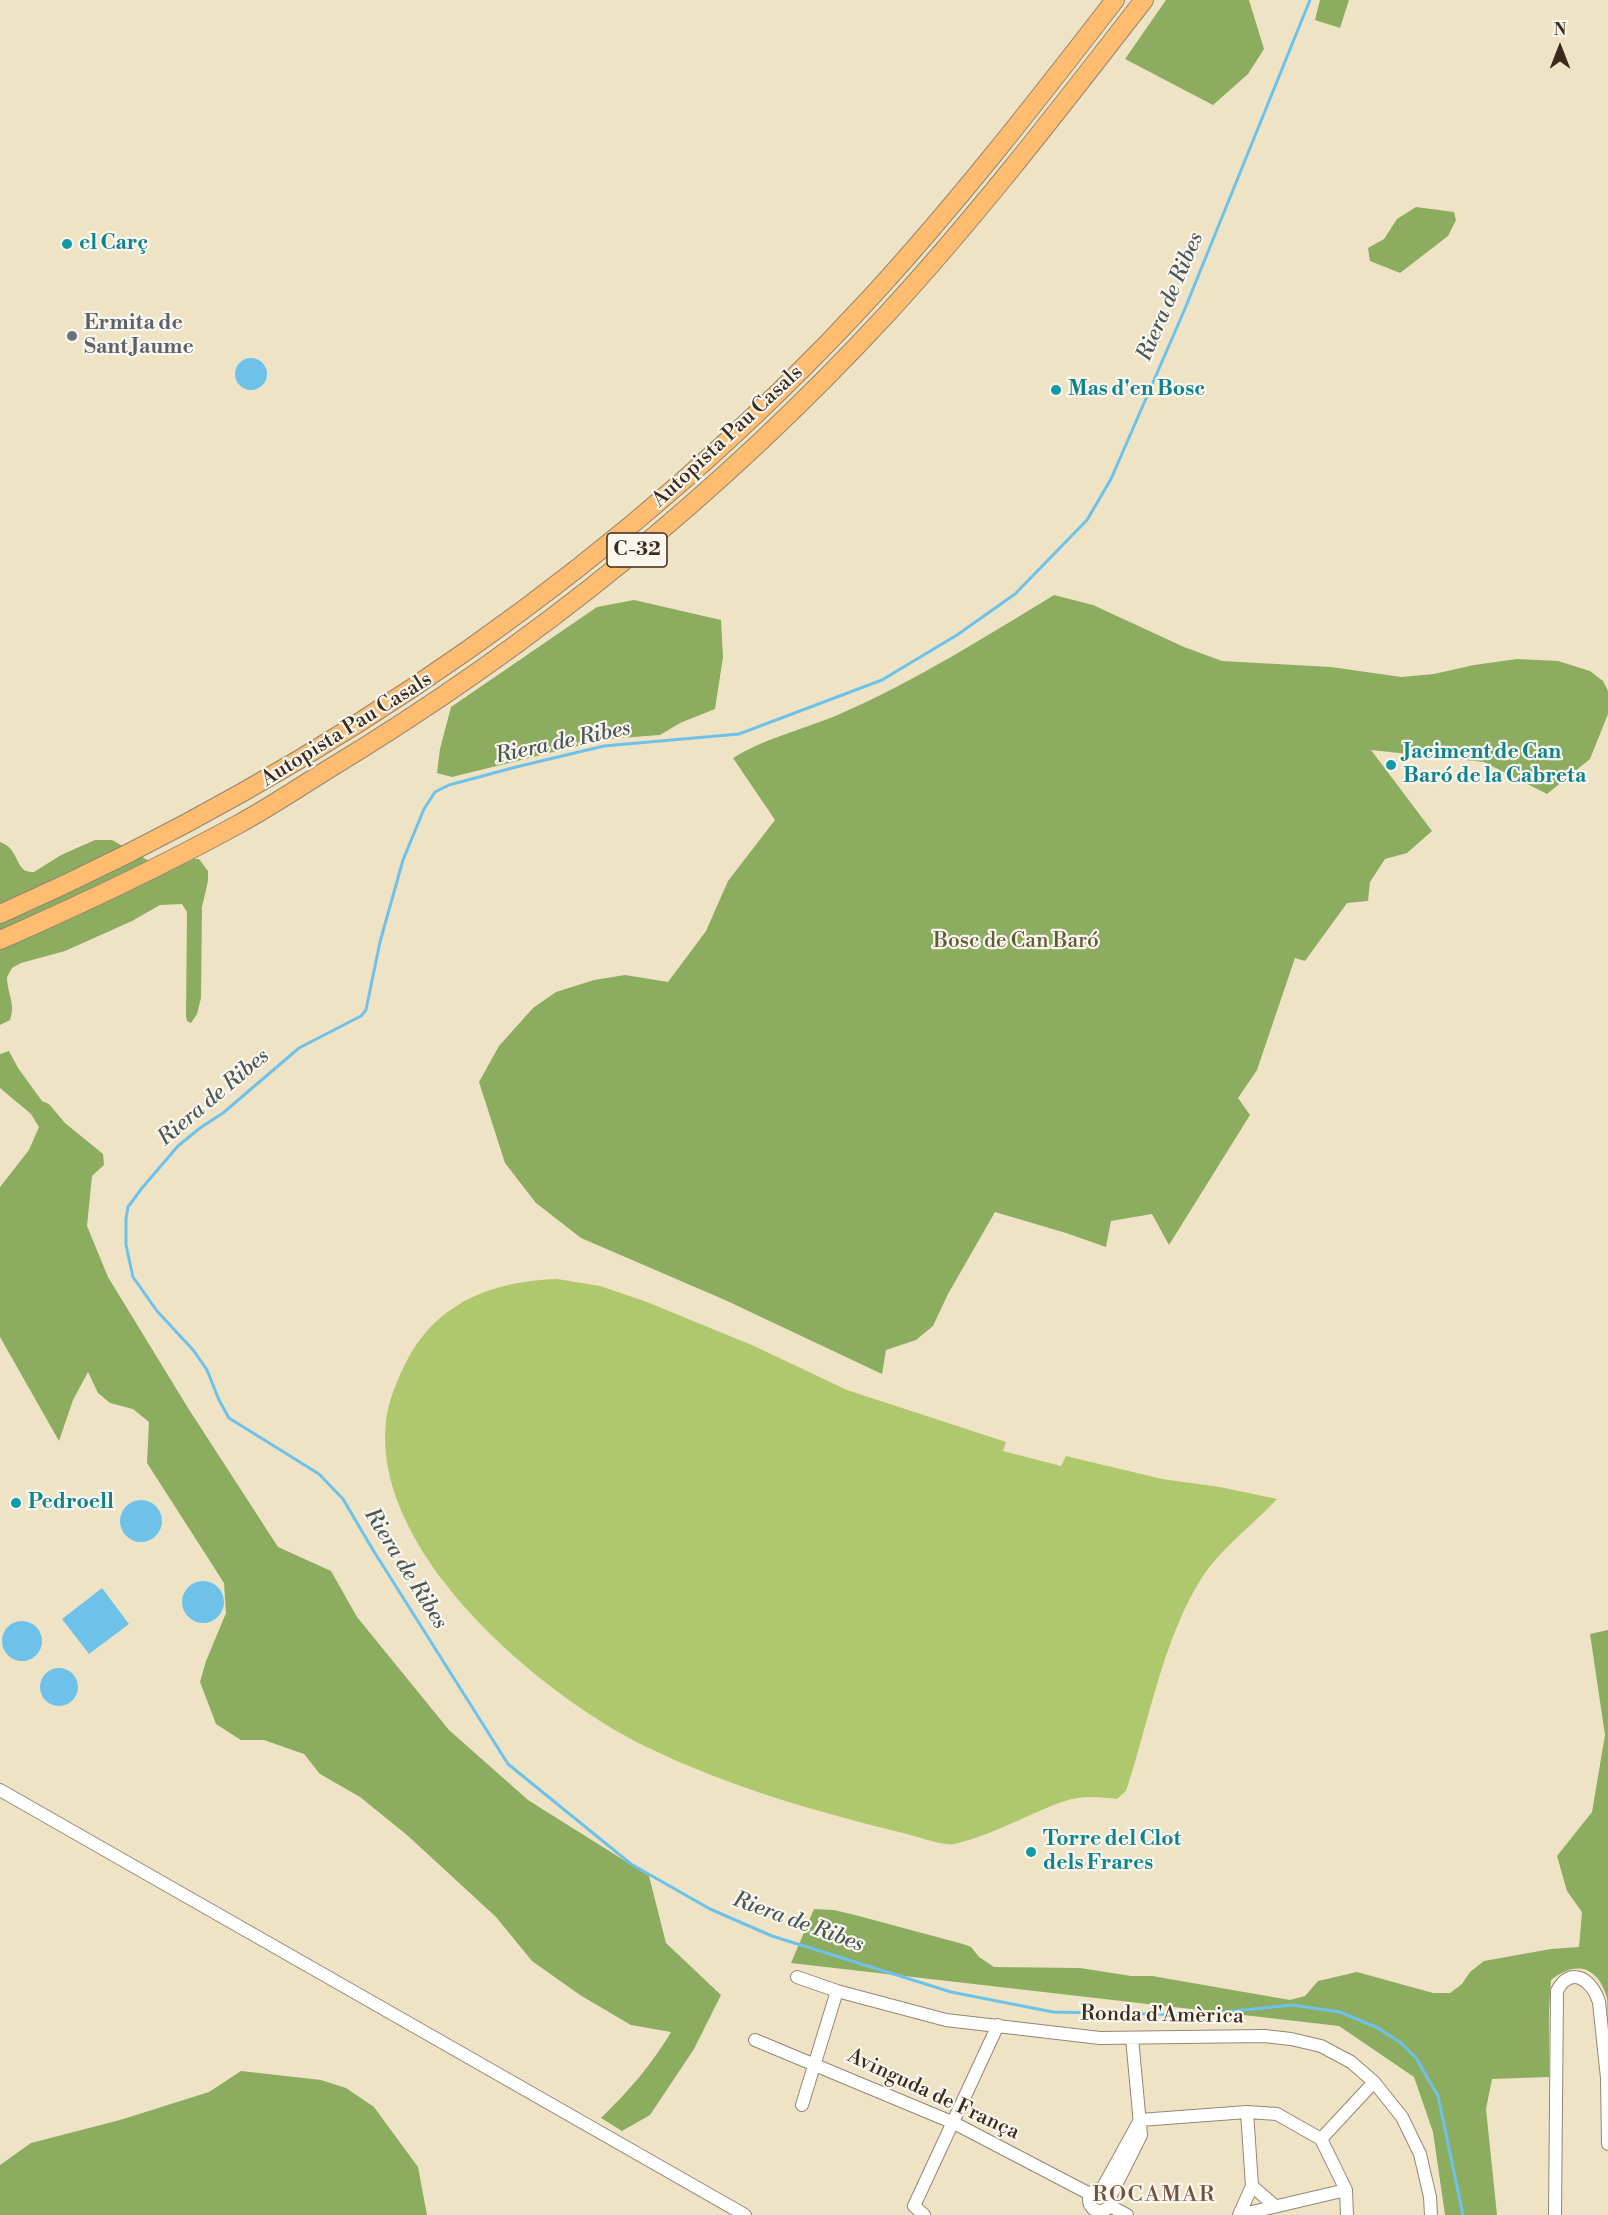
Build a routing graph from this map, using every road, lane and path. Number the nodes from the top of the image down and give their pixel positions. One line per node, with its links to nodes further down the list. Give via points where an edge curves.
1 (1115, 0): 3 (highway, Autopista Pau Casals / C-32, via 1016,128 871,296 724,443 605,546 458,657 305,757 158,840)
2 (1144, 0): 4 (highway, Autopista Pau Casals / C-32, via 982,205 885,316 740,461 628,558 470,679 381,738 240,823 82,904)
3 (0, 914)
4 (0, 940)
5 (0, 1790): 25 (street)
6 (797, 1977): 7 (street, Ronda d'Amèrica)
7 (837, 1991): 8 (street, Ronda d'Amèrica, via 946,2020); 12 (street)
8 (998, 2025): 9 (street, Ronda d'Amèrica, via 1100,2038); 17 (street)
9 (1132, 2038): 13 (street, Ronda d'Amèrica, via 1291,2039 1321,2046 1351,2062); 16 (street)
10 (755, 2040): 12 (street, Avinguda de França)
11 (1606, 2054): 19 (street); 31 (street, via 1599,2002 1592,1985 1580,1977 1561,1983 1557,1991)
12 (816, 2064): 14 (street); 17 (street, Avinguda de França)
13 (1374, 2082): 18 (street); 30 (street, Ronda d'Amèrica, via 1402,2117 1420,2154)
14 (802, 2105)
15 (1247, 2112): 16 (street); 18 (street, via 1277,2114); 20 (street)
16 (1140, 2120): 22 (street)
17 (954, 2123): 24 (street, Avinguda de França); 26 (street, via 914,2206)
18 (1321, 2139): 21 (street)
19 (1608, 2144)
20 (1252, 2186): 23 (street); 28 (street)
21 (1346, 2190): 23 (street); 29 (street)
22 (1108, 2196): 24 (street, via 1103,2211); 24 (street, via 1098,2189); 27 (street)
23 (1275, 2206): 28 (street)
24 (1092, 2209)
25 (746, 2215)
26 (924, 2215)
27 (1126, 2215)
28 (1239, 2215)
29 (1347, 2215)
30 (1431, 2215)
31 (1555, 2215)

